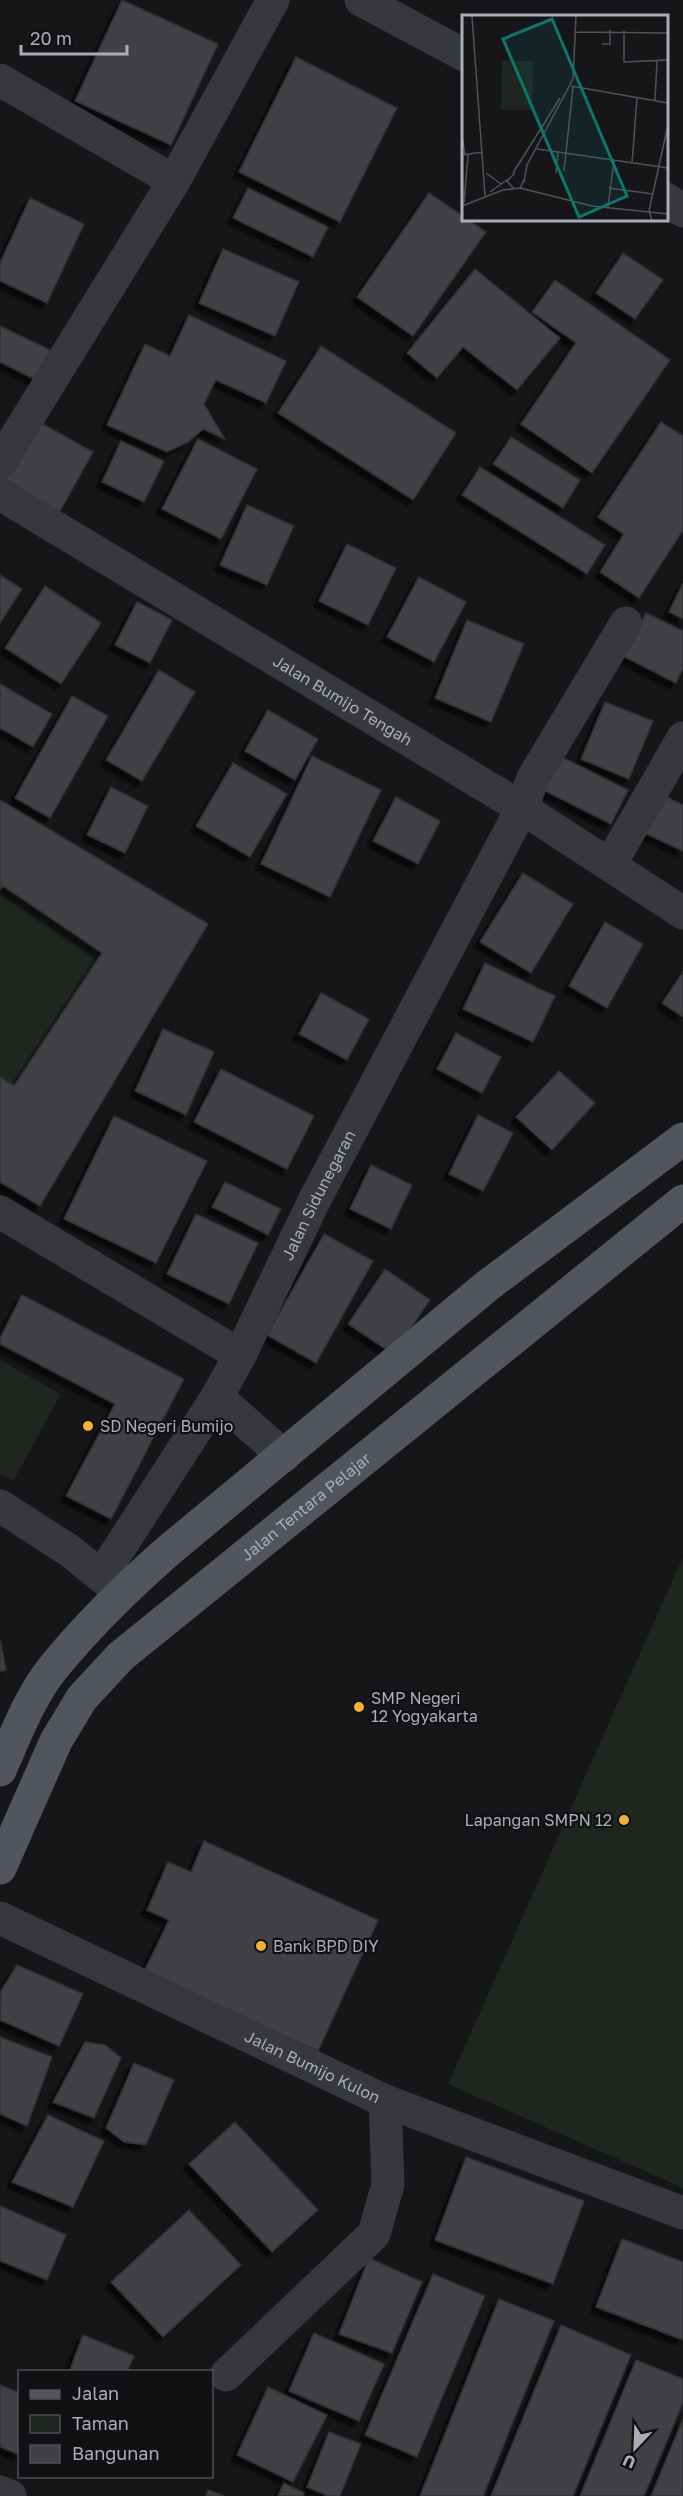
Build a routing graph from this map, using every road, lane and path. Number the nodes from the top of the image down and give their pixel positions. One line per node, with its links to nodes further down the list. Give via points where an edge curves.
1 (273, 0): 5 (street)
2 (361, 0): 3 (street)
3 (462, 54)
4 (0, 80): 5 (street)
5 (174, 181): 8 (street)
6 (668, 200): 7 (street)
7 (683, 211)
8 (0, 463)
9 (0, 494): 12 (street, Jalan Bumijo Tengah)
10 (626, 623): 12 (street, Jalan Sidunegaran, via 533,778)
11 (683, 738): 13 (street)
12 (522, 808): 13 (street, Jalan Bumijo Tengah); 18 (street, Jalan Sidunegaran, via 315,1200)
13 (610, 863): 14 (street, Jalan Bumijo Tengah)
14 (683, 913)
15 (683, 1139): 20 (main road, via 487,1286)
16 (683, 1201): 24 (main road, Jalan Tentara Pelajar, via 121,1656 82,1698 56,1741)
17 (0, 1212): 18 (street)
18 (240, 1354): 19 (street, Jalan Sidunegaran)
19 (217, 1397): 20 (street); 22 (street, Jalan Sidunegaran)
20 (284, 1456): 22 (main road, via 168,1551)
21 (0, 1506): 22 (street)
22 (112, 1584): 23 (main road, via 51,1670 22,1720)
23 (0, 1770)
24 (0, 1868)
25 (0, 1918): 26 (street, Jalan Bumijo Kulon)
26 (385, 2101): 27 (street); 28 (street, Jalan Bumijo Kulon, via 388,2184 374,2234)
27 (683, 2213)
28 (226, 2375)
29 (0, 2492): 30 (street)
30 (10, 2496)

